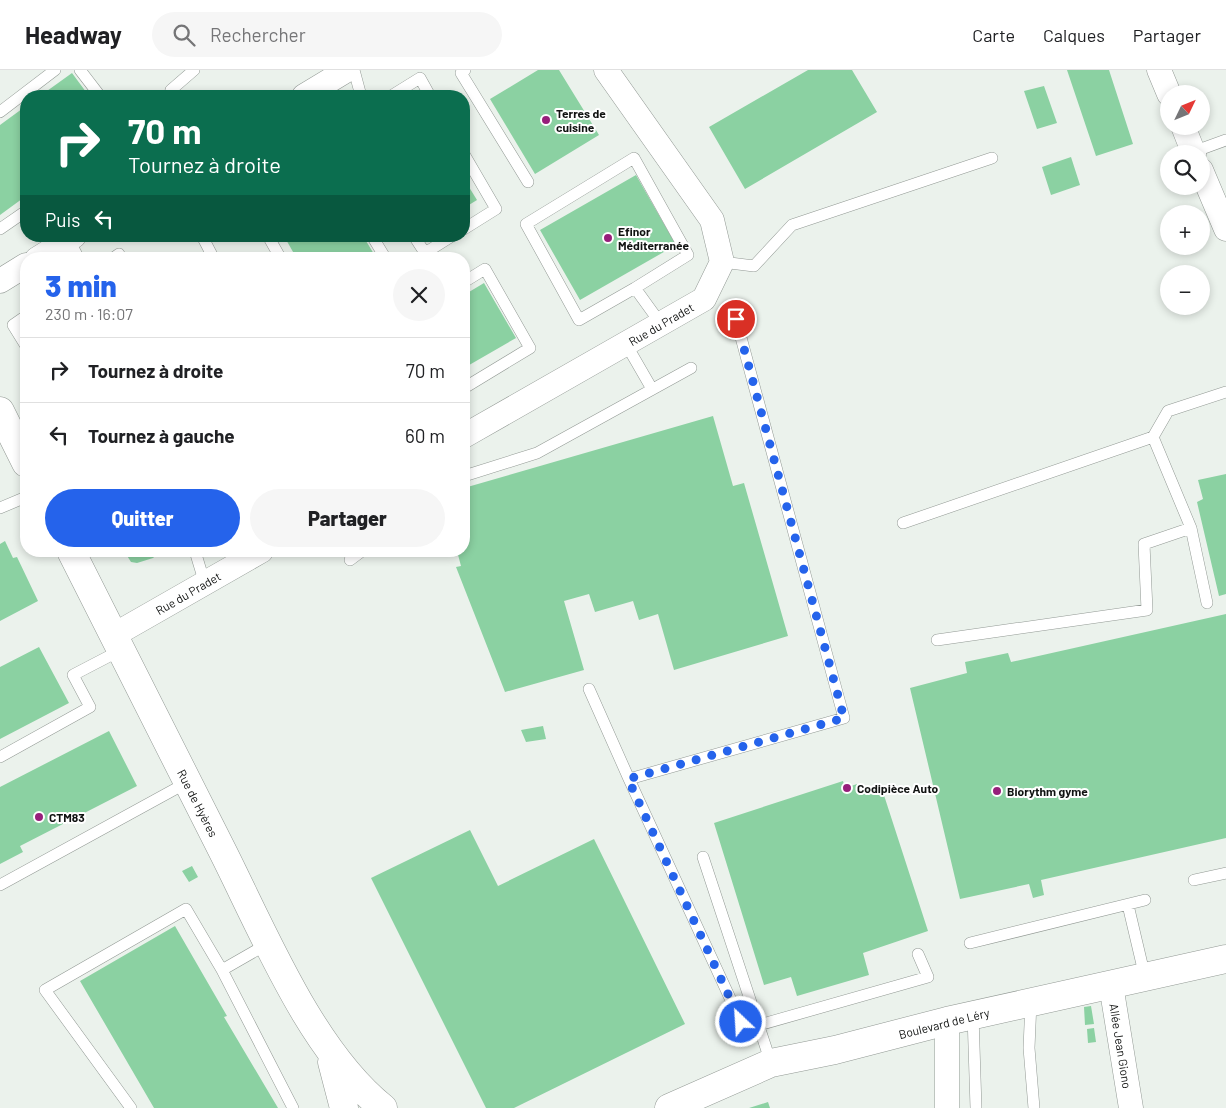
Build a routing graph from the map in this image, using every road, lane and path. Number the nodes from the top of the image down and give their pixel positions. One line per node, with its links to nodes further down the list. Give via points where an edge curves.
1 (56, 70): 10 (lane)
2 (80, 70): 11 (lane)
3 (194, 70): 12 (lane)
4 (347, 70): 13 (street)
5 (354, 70): 14 (lane)
6 (466, 70): 23 (lane, via 461,74)
7 (606, 70): 34 (street, via 712,220)
8 (1159, 70): 9 (street)
9 (1165, 85)
10 (29, 90)
11 (95, 90)
12 (171, 90)
13 (314, 90)
14 (359, 90)
15 (401, 90): 16 (lane, via 420,78)
16 (427, 90)
17 (20, 97): 18 (lane)
18 (0, 112)
19 (1226, 140): 20 (lane)
20 (1210, 150)
21 (992, 158): 34 (lane, via 792,225 754,266)
22 (470, 164): 27 (lane, via 496,209)
23 (528, 182)
24 (1210, 183): 25 (street)
25 (1221, 203): 29 (street)
26 (20, 215): 28 (lane)
27 (470, 225)
28 (0, 229)
29 (1226, 229)
30 (442, 242): 33 (lane)
31 (74, 245): 32 (street)
32 (56, 252)
33 (426, 252)
34 (722, 262): 41 (street, Rue du Pradet, via 704,299)
35 (20, 269): 37 (street)
36 (470, 278): 45 (lane, via 485,269 530,348)
37 (0, 281)
38 (635, 288): 38 (lane, via 688,255 634,158 526,224 579,320); 41 (lane)
39 (736, 319): 68 (lane, via 844,718)
40 (20, 320): 42 (lane, via 13,325)
41 (661, 324): 43 (street, Rue du Pradet)
42 (20, 336)
43 (626, 344): 46 (lane); 49 (street, Rue du Pradet)
44 (691, 368): 46 (lane)
45 (470, 384)
46 (652, 389): 52 (lane, via 537,453)
47 (1226, 392): 50 (lane, via 1168,411)
48 (0, 411): 51 (street)
49 (470, 429)
50 (1153, 437): 55 (lane); 56 (lane)
51 (20, 451)
52 (470, 474)
53 (20, 500): 54 (lane)
54 (0, 508)
55 (903, 524)
56 (1192, 528): 63 (lane); 64 (lane, via 1144,544 1147,610)
57 (74, 557): 65 (street, Rue de Hyères)
58 (198, 557): 62 (lane)
59 (251, 557): 62 (street, Rue du Pradet)
60 (354, 557): 61 (lane)
61 (350, 560)
62 (205, 584): 65 (street, Rue du Pradet)
63 (1207, 603)
64 (937, 640)
65 (117, 642): 67 (lane, via 73,675 90,707); 69 (street, Rue de Hyères)
66 (589, 689): 68 (lane)
67 (0, 757)
68 (628, 779): 86 (lane, via 741,1022)
69 (188, 782): 73 (lane); 76 (street, Rue de Hyères)
70 (703, 857): 86 (lane)
71 (1226, 873): 72 (lane)
72 (1194, 880)
73 (0, 885)
74 (1145, 900): 75 (lane)
75 (1128, 905): 77 (lane); 81 (lane)
76 (269, 943): 80 (lane); 87 (street, Rue de Hyères)
77 (970, 943)
78 (918, 954): 86 (lane, via 928,977)
79 (1226, 959): 81 (street, Boulevard de Léry)
80 (222, 970): 89 (lane, via 186,909 45,990); 90 (lane)
81 (1145, 977): 82 (street, Boulevard de Léry)
82 (1111, 984): 83 (street, Boulevard de Léry); 97 (street, Allée Jean Giono)
83 (1031, 1002): 84 (street, Boulevard de Léry); 96 (lane, via 1029,1048)
84 (973, 1015): 85 (street, Boulevard de Léry); 95 (lane)
85 (947, 1021): 88 (street, Boulevard de Léry); 94 (street)
86 (759, 1025): 88 (lane)
87 (331, 1053): 91 (street, Rue de Hyères); 92 (street, Rue de Hyères, via 359,1088)
88 (771, 1063): 93 (street, Boulevard de Léry)
89 (132, 1108)
90 (293, 1108)
91 (344, 1108)
92 (383, 1108)
93 (669, 1108)
94 (947, 1108)
95 (976, 1108)
96 (1034, 1108)
97 (1131, 1108)

